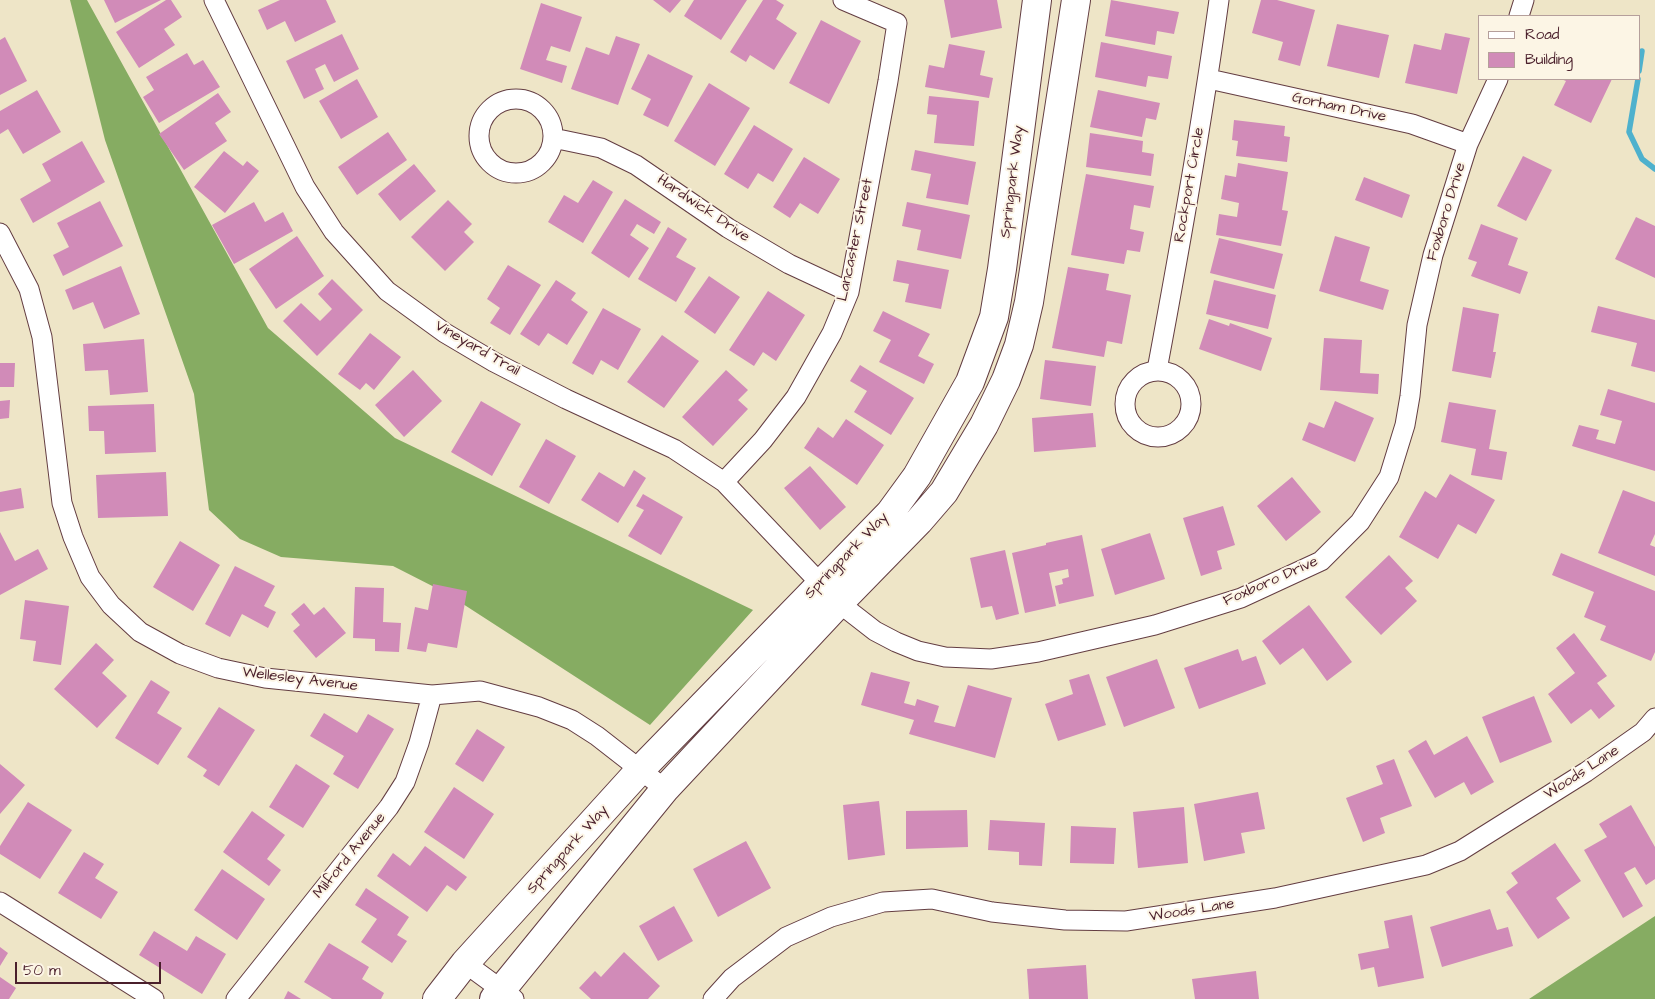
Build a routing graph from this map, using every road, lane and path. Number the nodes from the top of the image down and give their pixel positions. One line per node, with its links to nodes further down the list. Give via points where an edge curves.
1 (214, 0): 15 (street, Vineyard Trail, via 304,187 334,232 387,291 445,333 494,362 674,449)
2 (843, 0): 13 (street, Lancaster Street, via 897,23)
3 (1037, 0): 16 (street, Springpark Way, via 994,317 970,382 905,495)
4 (1076, 0): 17 (street, Springpark Way, via 1030,302 1006,380 984,425 944,492)
5 (1219, 0): 8 (street, Rockport Circle)
6 (1524, 0): 7 (street)
7 (1520, 15)
8 (1208, 79): 11 (street, Gorham Drive, via 1412,124); 14 (street, Rockport Circle)
9 (1498, 80): 11 (street, Foxboro Drive)
10 (554, 138): 13 (street, Hardwick Drive, via 601,148 636,165 728,228 789,264)
11 (1468, 144): 17 (street, Foxboro Drive, via 1432,255 1417,325 1410,396 1389,477 1360,522 1321,561 1242,598 1155,625 1047,650 991,658 945,657 918,651 875,631)
12 (0, 233): 18 (street, Wellesley Avenue, via 29,289 42,337 62,502 90,577 111,605 140,632 180,654 218,668 265,678)
13 (849, 292): 15 (street, Lancaster Street, via 832,333 796,397 763,440)
14 (1157, 370)
15 (724, 482): 16 (street, Vineyard Trail)
16 (820, 584): 17 (street, Vineyard Trail); 20 (street, Springpark Way)
17 (838, 604): 21 (street, Springpark Way)
18 (432, 695): 20 (street, Wellesley Avenue, via 480,691 539,707 578,724); 26 (street, Milford Avenue, via 405,782 389,807)
19 (1655, 718): 28 (street, Woods Lane, via 1643,732 1586,772 1460,851 1426,865 1275,898 1126,921 1065,920 992,912 932,899 883,902 831,917 786,937 732,978)
20 (640, 770): 21 (street, Wellesley Avenue); 23 (street, Springpark Way)
21 (665, 789): 24 (street, Springpark Way)
22 (0, 902): 25 (street)
23 (465, 962): 24 (street); 27 (street, Springpark Way)
24 (503, 996)
25 (154, 999)
26 (236, 999)
27 (437, 999)
28 (713, 999)

